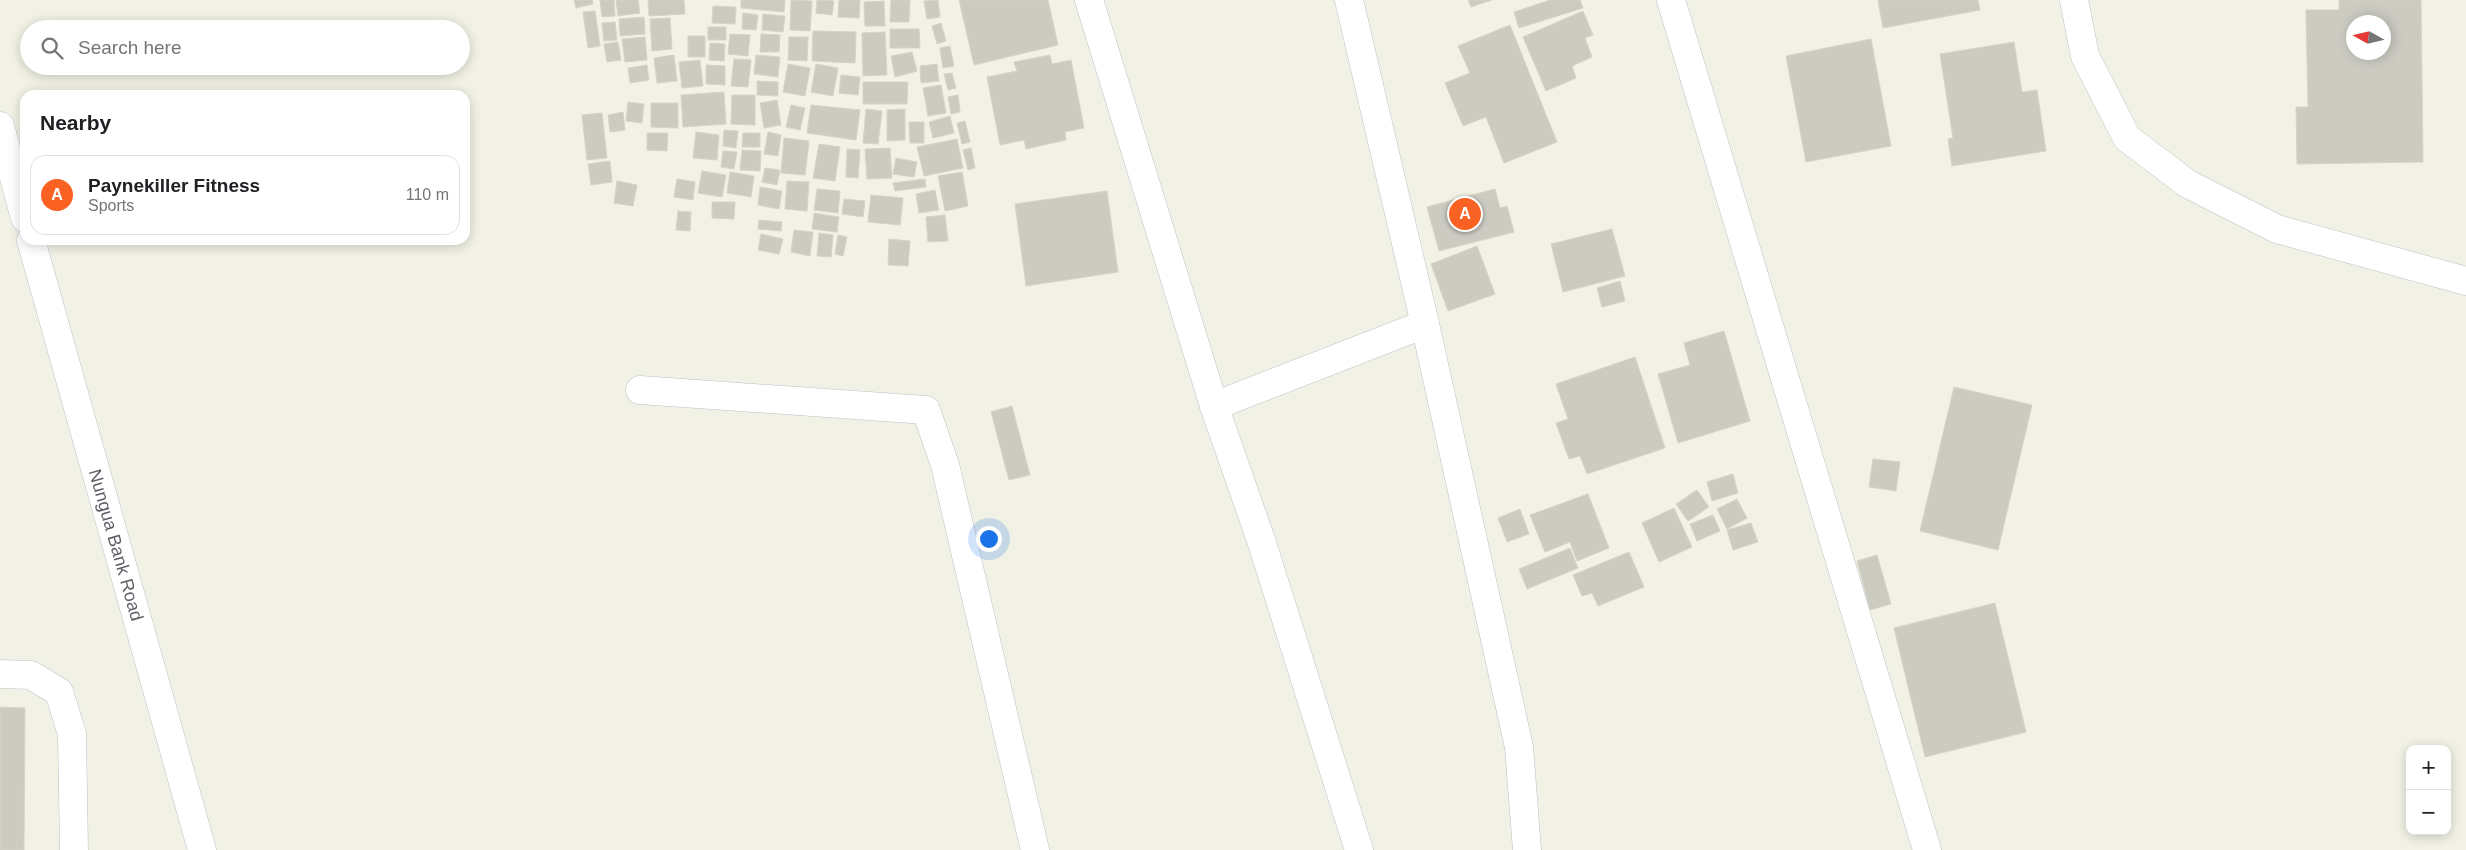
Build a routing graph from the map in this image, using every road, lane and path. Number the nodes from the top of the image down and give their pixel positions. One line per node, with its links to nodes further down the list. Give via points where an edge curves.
1 (1089, 0): 11 (street)
2 (1349, 0): 9 (street)
3 (1671, 0): 18 (street)
4 (2074, 0): 8 (street, via 2085,56 2127,138 2188,184 2277,229)
5 (0, 126): 6 (street)
6 (20, 200)
7 (32, 245): 14 (street, Nungua Bank Road)
8 (2466, 281)
9 (1425, 324): 11 (street); 17 (street, via 1519,747)
10 (640, 390): 15 (street, via 926,410 945,465)
11 (1214, 406): 16 (street)
12 (0, 674): 13 (street, via 31,675 59,692 72,734)
13 (74, 850)
14 (202, 850)
15 (1035, 850)
16 (1359, 850)
17 (1526, 850)
18 (1928, 850)

